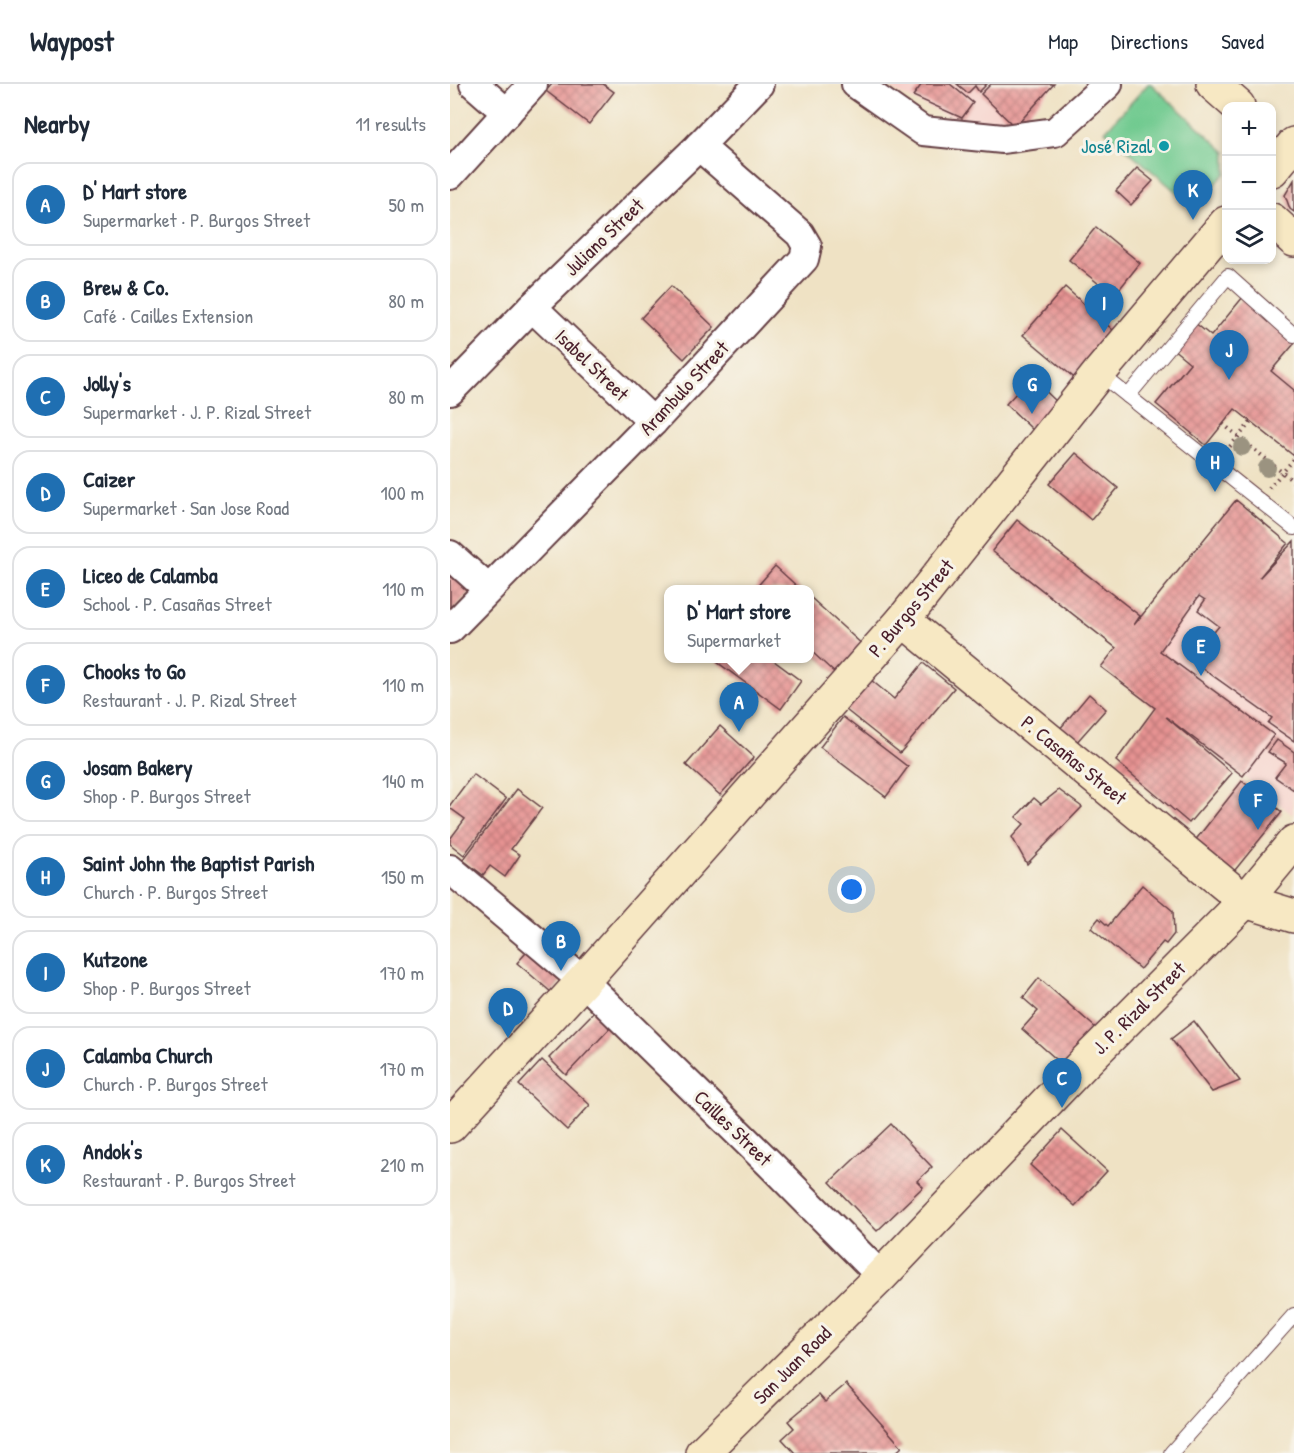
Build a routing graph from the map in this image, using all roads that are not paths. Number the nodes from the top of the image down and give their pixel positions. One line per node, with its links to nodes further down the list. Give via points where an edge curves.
1 (474, 84): 8 (street)
2 (533, 84): 8 (street)
3 (759, 84): 9 (street, Juliano Street)
4 (856, 84): 5 (street, via 923,131 1003,139 1055,132)
5 (1108, 84)
6 (1213, 84): 7 (street)
7 (1233, 102)
8 (507, 113): 10 (street)
9 (699, 146): 14 (street, Juliano Street); 19 (street, Arambulo Street, via 800,234 807,246 804,259)
10 (450, 175)
11 (1276, 224): 13 (street)
12 (1222, 229): 16 (street, P. Burgos Street)
13 (1294, 240)
14 (532, 307): 17 (street, Juliano Street); 19 (street, Isabel Street)
15 (1294, 335): 18 (lane, via 1228,276)
16 (1099, 373): 18 (lane); 23 (street, P. Burgos Street)
17 (450, 391)
18 (1128, 396): 20 (lane)
19 (652, 422): 22 (street, Arambulo Street)
20 (1294, 528)
21 (450, 555): 22 (street)
22 (488, 589): 24 (street, Arambulo Street)
23 (903, 620): 27 (street, P. Casañas Street); 29 (street, P. Burgos Street)
24 (450, 629)
25 (1294, 842): 27 (street, J. P. Rizal Street)
26 (450, 869): 29 (street, Cailles Street)
27 (1245, 901): 28 (street); 31 (street, J. P. Rizal Street)
28 (1294, 916)
29 (583, 981): 30 (street, P. Burgos Street); 31 (street, Cailles Street)
30 (450, 1126)
31 (881, 1276): 33 (street, San Juan Road)
32 (1294, 1315): 34 (lane)
33 (702, 1453)
34 (1171, 1453)

